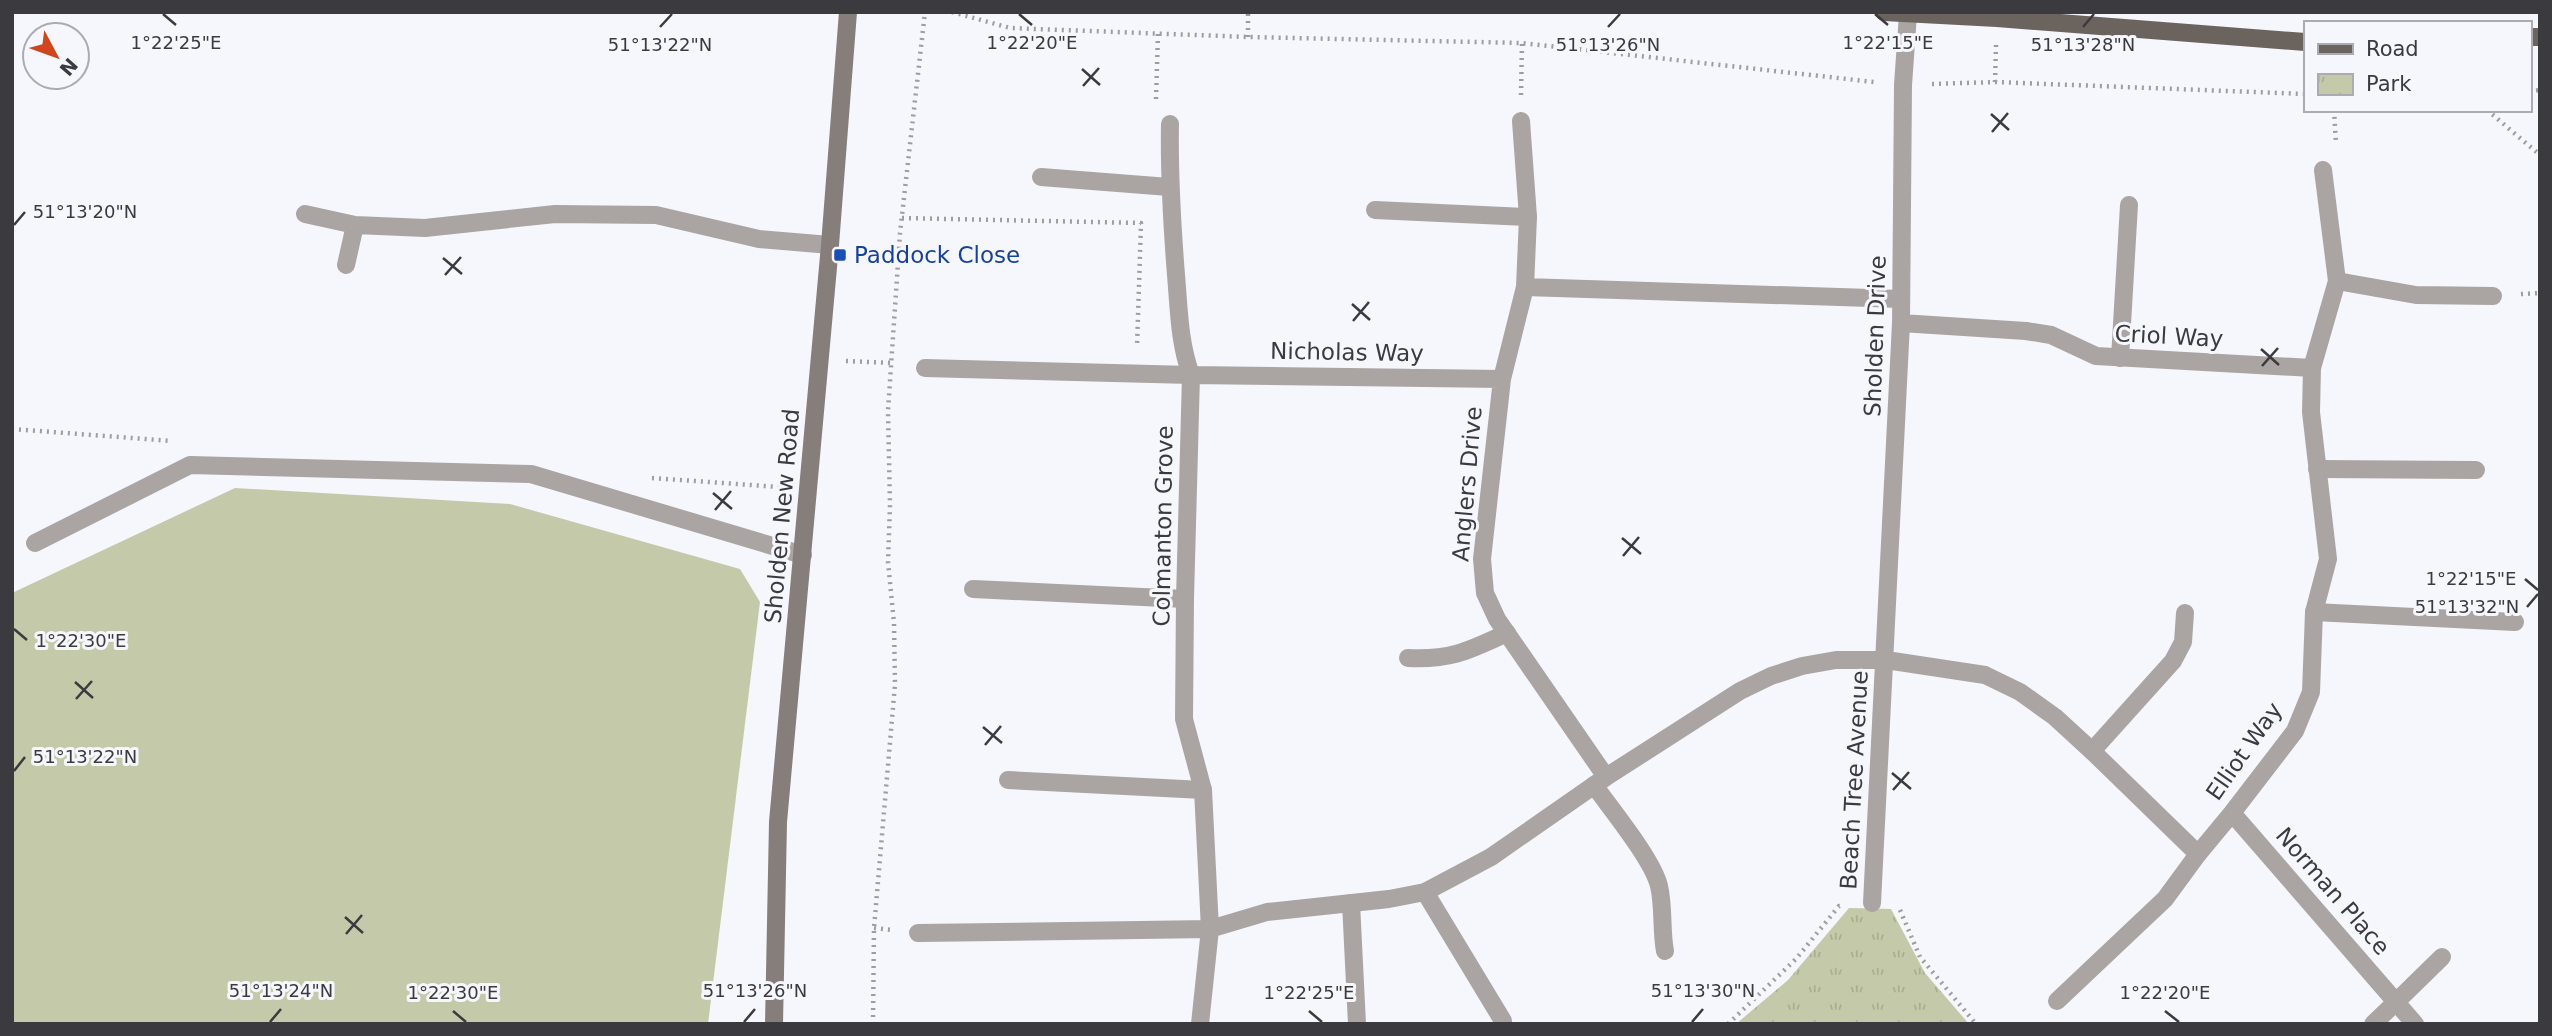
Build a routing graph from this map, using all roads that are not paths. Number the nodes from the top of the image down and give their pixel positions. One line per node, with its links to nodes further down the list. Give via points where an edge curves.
1 (848, 12): 15 (street, Sholden New Road)
2 (1884, 12): 3 (main road)
3 (1908, 14): 4 (main road); 20 (street, Sholden Drive)
4 (2304, 42)
5 (1521, 121): 13 (street, Anglers Drive)
6 (1170, 124): 9 (street, Colmanton Grove)
7 (2323, 170): 17 (street, Elliot Way)
8 (1041, 177): 9 (street)
9 (1169, 187): 25 (street, Colmanton Grove, via 1182,351)
10 (2129, 205): 22 (street)
11 (1375, 210): 13 (street)
12 (305, 214): 14 (street)
13 (1528, 217): 18 (street, Anglers Drive)
14 (355, 225): 15 (street, via 425,228 555,214 656,215 759,239); 16 (street)
15 (830, 245): 30 (street, Sholden New Road)
16 (346, 265)
17 (2337, 281): 19 (street, via 2416,295); 24 (street, Elliot Way)
18 (1525, 288): 20 (street); 26 (street, Anglers Drive)
19 (2493, 296)
20 (1901, 299): 21 (street, Sholden Drive)
21 (1901, 323): 22 (street, Criol Way, via 2026,331 2051,335 2096,356); 38 (street, Sholden Drive)
22 (2120, 358): 24 (street, Criol Way)
23 (925, 368): 25 (street, Nicholas Way)
24 (2312, 368): 27 (street, Elliot Way)
25 (1191, 375): 26 (street, Nicholas Way); 32 (street, Colmanton Grove)
26 (1502, 379): 36 (street, Anglers Drive, via 1482,559 1485,593)
27 (2317, 469): 28 (street); 33 (street, Elliot Way, via 2328,559)
28 (2476, 470)
29 (35, 543): 30 (street, via 190,464 531,474)
30 (803, 555): 55 (street, Sholden New Road, via 778,822)
31 (973, 589): 32 (street)
32 (1185, 599): 42 (street, Colmanton Grove, via 1184,719)
33 (2314, 612): 35 (street); 43 (street, Elliot Way, via 2311,692 2295,731)
34 (2185, 614): 39 (street, via 2183,642 2173,661)
35 (2515, 622)
36 (1507, 633): 37 (street, via 1447,658); 41 (street, Anglers Drive)
37 (1408, 658)
38 (1886, 660): 39 (street, via 1985,675 2055,717); 41 (street, via 1836,660 1771,676); 46 (street, Beach Tree Avenue)
39 (2092, 751): 44 (street)
40 (1008, 780): 42 (street)
41 (1600, 781): 45 (street, via 1491,857); 50 (street, Anglers Drive, via 1659,886)
42 (1203, 790): 48 (street, Colmanton Grove)
43 (2232, 813): 44 (street, Elliot Way); 53 (street, Norman Place)
44 (2197, 853): 52 (street, Elliot Way, via 2165,900)
45 (1425, 892): 47 (street); 54 (street)
46 (1872, 902)
47 (1351, 903): 48 (street, via 1267,912); 57 (street)
48 (1210, 929): 49 (street); 56 (street, Colmanton Grove)
49 (918, 933)
50 (1665, 951)
51 (2442, 957): 53 (street)
52 (2057, 1001)
53 (2396, 1002): 58 (street); 59 (street, Norman Place)
54 (1503, 1021)
55 (774, 1024)
56 (1200, 1024)
57 (1357, 1024)
58 (2373, 1024)
59 (2415, 1024)

